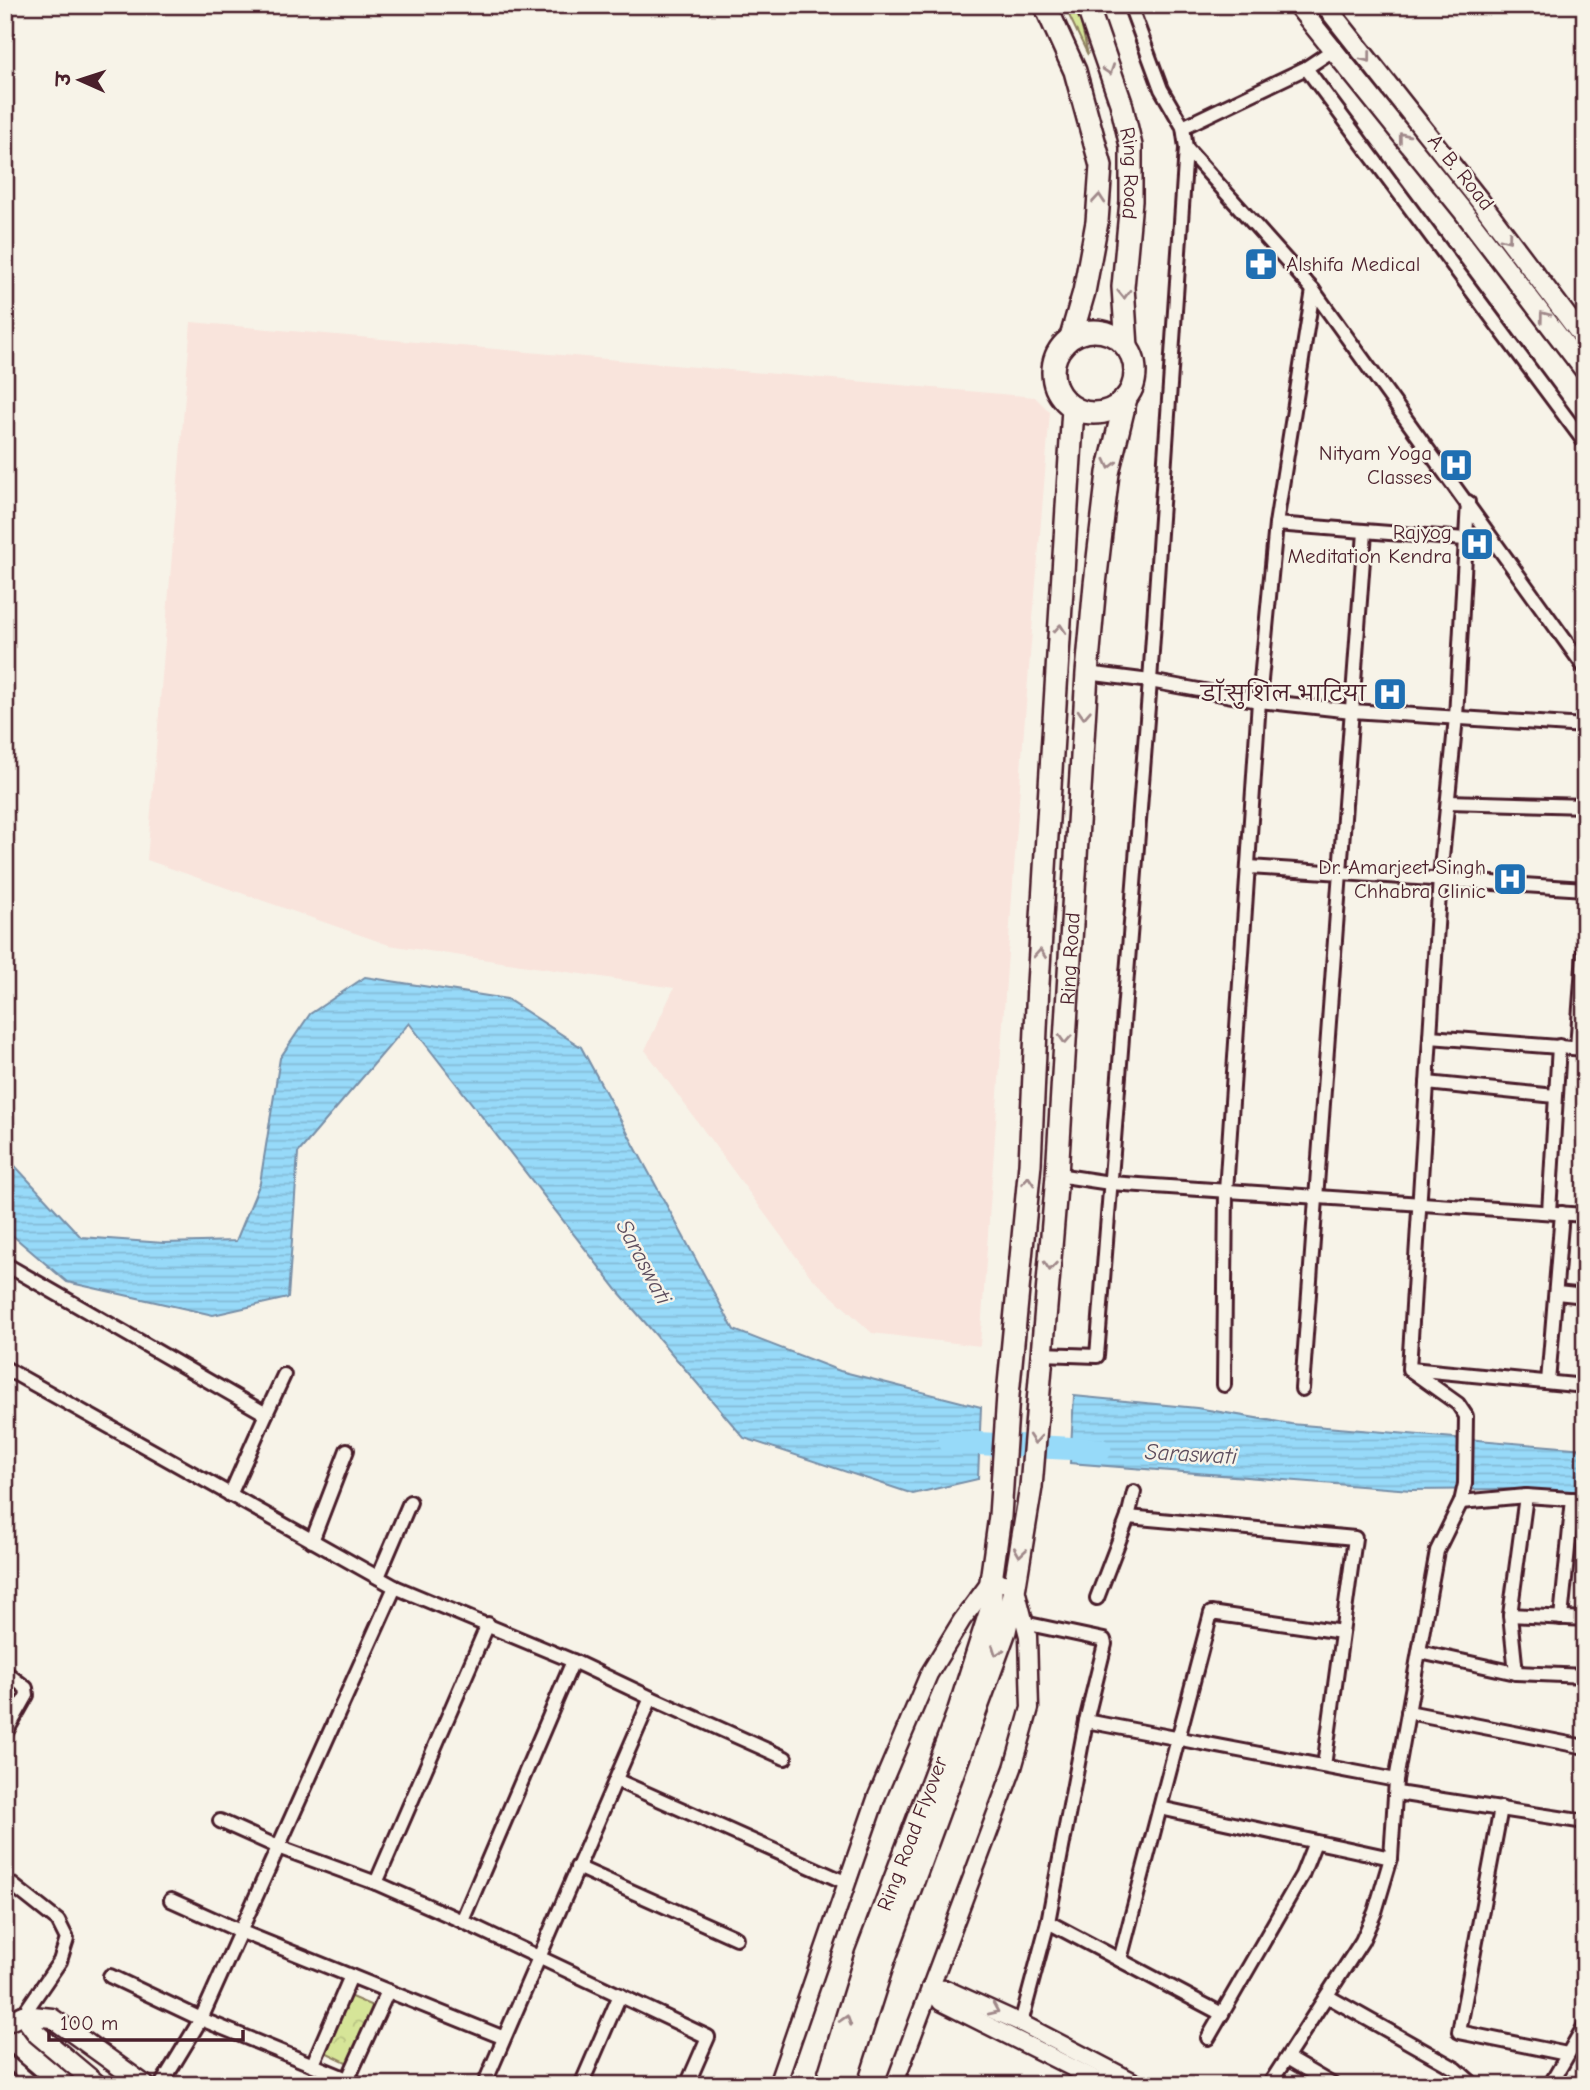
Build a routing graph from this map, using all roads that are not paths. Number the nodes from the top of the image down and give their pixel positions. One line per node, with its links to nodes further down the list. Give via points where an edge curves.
1 (1045, 5): 11 (highway, one-way to 1, via 1087,281 1101,166 1075,71)
2 (1087, 5): 13 (highway, Ring Road, one-way to 13, via 1131,146 1123,287)
3 (1130, 5): 8 (street, via 1161,89)
4 (1297, 5): 6 (main road, A. B. Road)
5 (1325, 5): 12 (main road, A. B. Road, one-way to 12)
6 (1333, 50): 7 (street); 14 (main road, A. B. Road, one-way to 6)
7 (1306, 68): 8 (street); 17 (street)
8 (1182, 127): 9 (street)
9 (1186, 148): 10 (street); 24 (street)
10 (1314, 290): 18 (street); 19 (street)
11 (1071, 337): 13 (highway, via 1101,331); 16 (highway, via 1059,350 1053,369 1057,391)
12 (1585, 340)
13 (1127, 347): 15 (highway, via 1135,372)
14 (1585, 371)
15 (1126, 398): 16 (highway, via 1118,406 1096,413); 23 (highway, Ring Road, one-way to 23, via 1108,473)
16 (1073, 408): 71 (highway, Ring Road Flyover, one-way to 16, via 1030,1164)
17 (1585, 443)
18 (1468, 502): 21 (street); 22 (street)
19 (1276, 524): 20 (street); 25 (street)
20 (1366, 532): 21 (street); 26 (street)
21 (1465, 539): 27 (street)
22 (1585, 668)
23 (1087, 673): 24 (street); 41 (highway, Ring Road, one-way to 41)
24 (1150, 681): 25 (street); 42 (street)
25 (1259, 701): 26 (street); 31 (street)
26 (1352, 712): 27 (street); 32 (street)
27 (1456, 717): 28 (street); 29 (street)
28 (1585, 726)
29 (1448, 802): 30 (street); 33 (street)
30 (1585, 806)
31 (1249, 867): 32 (street); 43 (street)
32 (1340, 873): 33 (street); 44 (street)
33 (1440, 878): 34 (street); 36 (street)
34 (1585, 889)
35 (1585, 939): 38 (street)
36 (1430, 1037): 37 (street); 39 (street)
37 (1559, 1046): 38 (street); 40 (street)
38 (1581, 1049)
39 (1427, 1083): 40 (street); 45 (street)
40 (1555, 1096): 46 (street)
41 (1057, 1175): 42 (street); 51 (highway, Ring Road, one-way to 51)
42 (1110, 1183): 43 (street); 51 (street, via 1097,1356)
43 (1226, 1191): 44 (street); 56 (street)
44 (1314, 1197): 45 (street); 58 (street)
45 (1420, 1203): 46 (street); 53 (street)
46 (1555, 1212): 47 (street); 49 (street)
47 (1585, 1214)
48 (5, 1264): 59 (street)
49 (1557, 1293): 50 (street); 55 (street)
50 (1585, 1296)
51 (1042, 1354): 68 (highway, Ring Road, one-way to 68)
52 (5, 1368): 62 (street)
53 (1409, 1369): 55 (street); 66 (street, via 1458,1404 1466,1416)
54 (284, 1375): 59 (street)
55 (1548, 1382): 57 (street)
56 (1224, 1385)
57 (1585, 1386)
58 (1302, 1389)
59 (266, 1415): 62 (street)
60 (347, 1450): 69 (street)
61 (1134, 1492): 67 (street)
62 (230, 1495): 69 (street)
63 (1526, 1496): 64 (street); 66 (street); 75 (street)
64 (1579, 1500): 76 (street)
65 (410, 1502): 70 (street)
66 (1461, 1502): 81 (street, via 1437,1551)
67 (1128, 1517): 74 (street); 80 (street, via 1355,1538)
68 (1025, 1520): 72 (highway, Ring Road Flyover, one-way to 72)
69 (312, 1541): 70 (street)
70 (378, 1577): 73 (street)
71 (991, 1581): 72 (street); 105 (street, via 929,1674 877,1796); 113 (highway, Ring Road Flyover, via 991,1610)
72 (1015, 1585): 78 (street); 113 (highway, Ring Road Flyover, one-way to 113, via 1005,1631)
73 (395, 1587): 79 (street); 101 (street)
74 (1097, 1598)
75 (1510, 1615): 76 (street); 84 (street)
76 (1561, 1618): 77 (street)
77 (1585, 1619)
78 (1024, 1623): 88 (street, via 1104,1640); 117 (street, via 1030,1708 1013,1768)
79 (488, 1624): 82 (street); 106 (street)
80 (1342, 1632): 90 (street, via 1212,1613); 93 (street)
81 (1420, 1652): 84 (street); 87 (street)
82 (573, 1661): 86 (street); 108 (street)
83 (5, 1672): 89 (street, via 26,1688 27,1695)
84 (1516, 1673): 85 (street)
85 (1585, 1676)
86 (651, 1698): 92 (street); 94 (street)
87 (1408, 1712): 91 (street); 95 (street)
88 (1086, 1721): 90 (street); 109 (street)
89 (5, 1734)
90 (1178, 1740): 93 (street); 96 (street)
91 (1585, 1747)
92 (785, 1758)
93 (1324, 1766): 95 (street)
94 (616, 1780): 103 (street); 105 (street)
95 (1397, 1786): 97 (street); 102 (street)
96 (1160, 1808): 100 (street); 114 (street)
97 (1501, 1808): 99 (street); 129 (street, via 1458,2032)
98 (220, 1821): 101 (street)
99 (1585, 1822)
100 (1315, 1842): 102 (street); 121 (street, via 1302,1875)
101 (278, 1847): 106 (street); 110 (street)
102 (1391, 1858): 120 (street, via 1362,1941)
103 (577, 1867): 111 (street); 112 (street)
104 (5, 1879): 122 (street, via 58,1921 67,1939 60,1961)
105 (847, 1883): 140 (street)
106 (376, 1884): 108 (street)
107 (172, 1900): 110 (street)
108 (462, 1921): 112 (street)
109 (1048, 1923): 114 (street); 125 (street)
110 (242, 1933): 116 (street); 123 (street)
111 (736, 1938)
112 (538, 1957): 119 (street); 127 (street)
113 (875, 1957): 141 (highway, Ring Road Flyover, one-way to 113); 142 (highway, Ring Road Flyover)
114 (1120, 1960): 121 (street)
115 (110, 1976): 123 (street)
116 (351, 1976): 118 (street); 131 (street)
117 (930, 1988): 125 (street, one-way to 125, via 946,1989); 143 (street); 144 (street, via 941,2002)
118 (388, 1991): 127 (street); 132 (street)
119 (620, 1995): 138 (street); 139 (street, via 708,2037)
120 (1327, 1996): 130 (street); 148 (street, via 1456,2069)
121 (1222, 2014): 128 (street)
122 (23, 2015): 124 (main road); 133 (main road, via 37,2034); 134 (main road, via 52,2018)
123 (201, 2019): 131 (street); 135 (street)
124 (5, 2023)
125 (1021, 2023): 145 (street)
126 (1584, 2029): 129 (street)
127 (502, 2037): 137 (street)
128 (1208, 2038)
129 (1567, 2054): 149 (street)
130 (1287, 2058): 146 (street); 147 (street)
131 (313, 2064): 132 (street)
132 (348, 2079): 136 (street)
133 (98, 2085)
134 (145, 2085)
135 (161, 2085)
136 (362, 2085)
137 (484, 2085)
138 (581, 2085)
139 (687, 2085)
140 (777, 2085)
141 (826, 2085)
142 (844, 2085)
143 (894, 2085)
144 (1107, 2085)
145 (1140, 2085)
146 (1269, 2085)
147 (1333, 2085)
148 (1474, 2085)
149 (1550, 2085)

